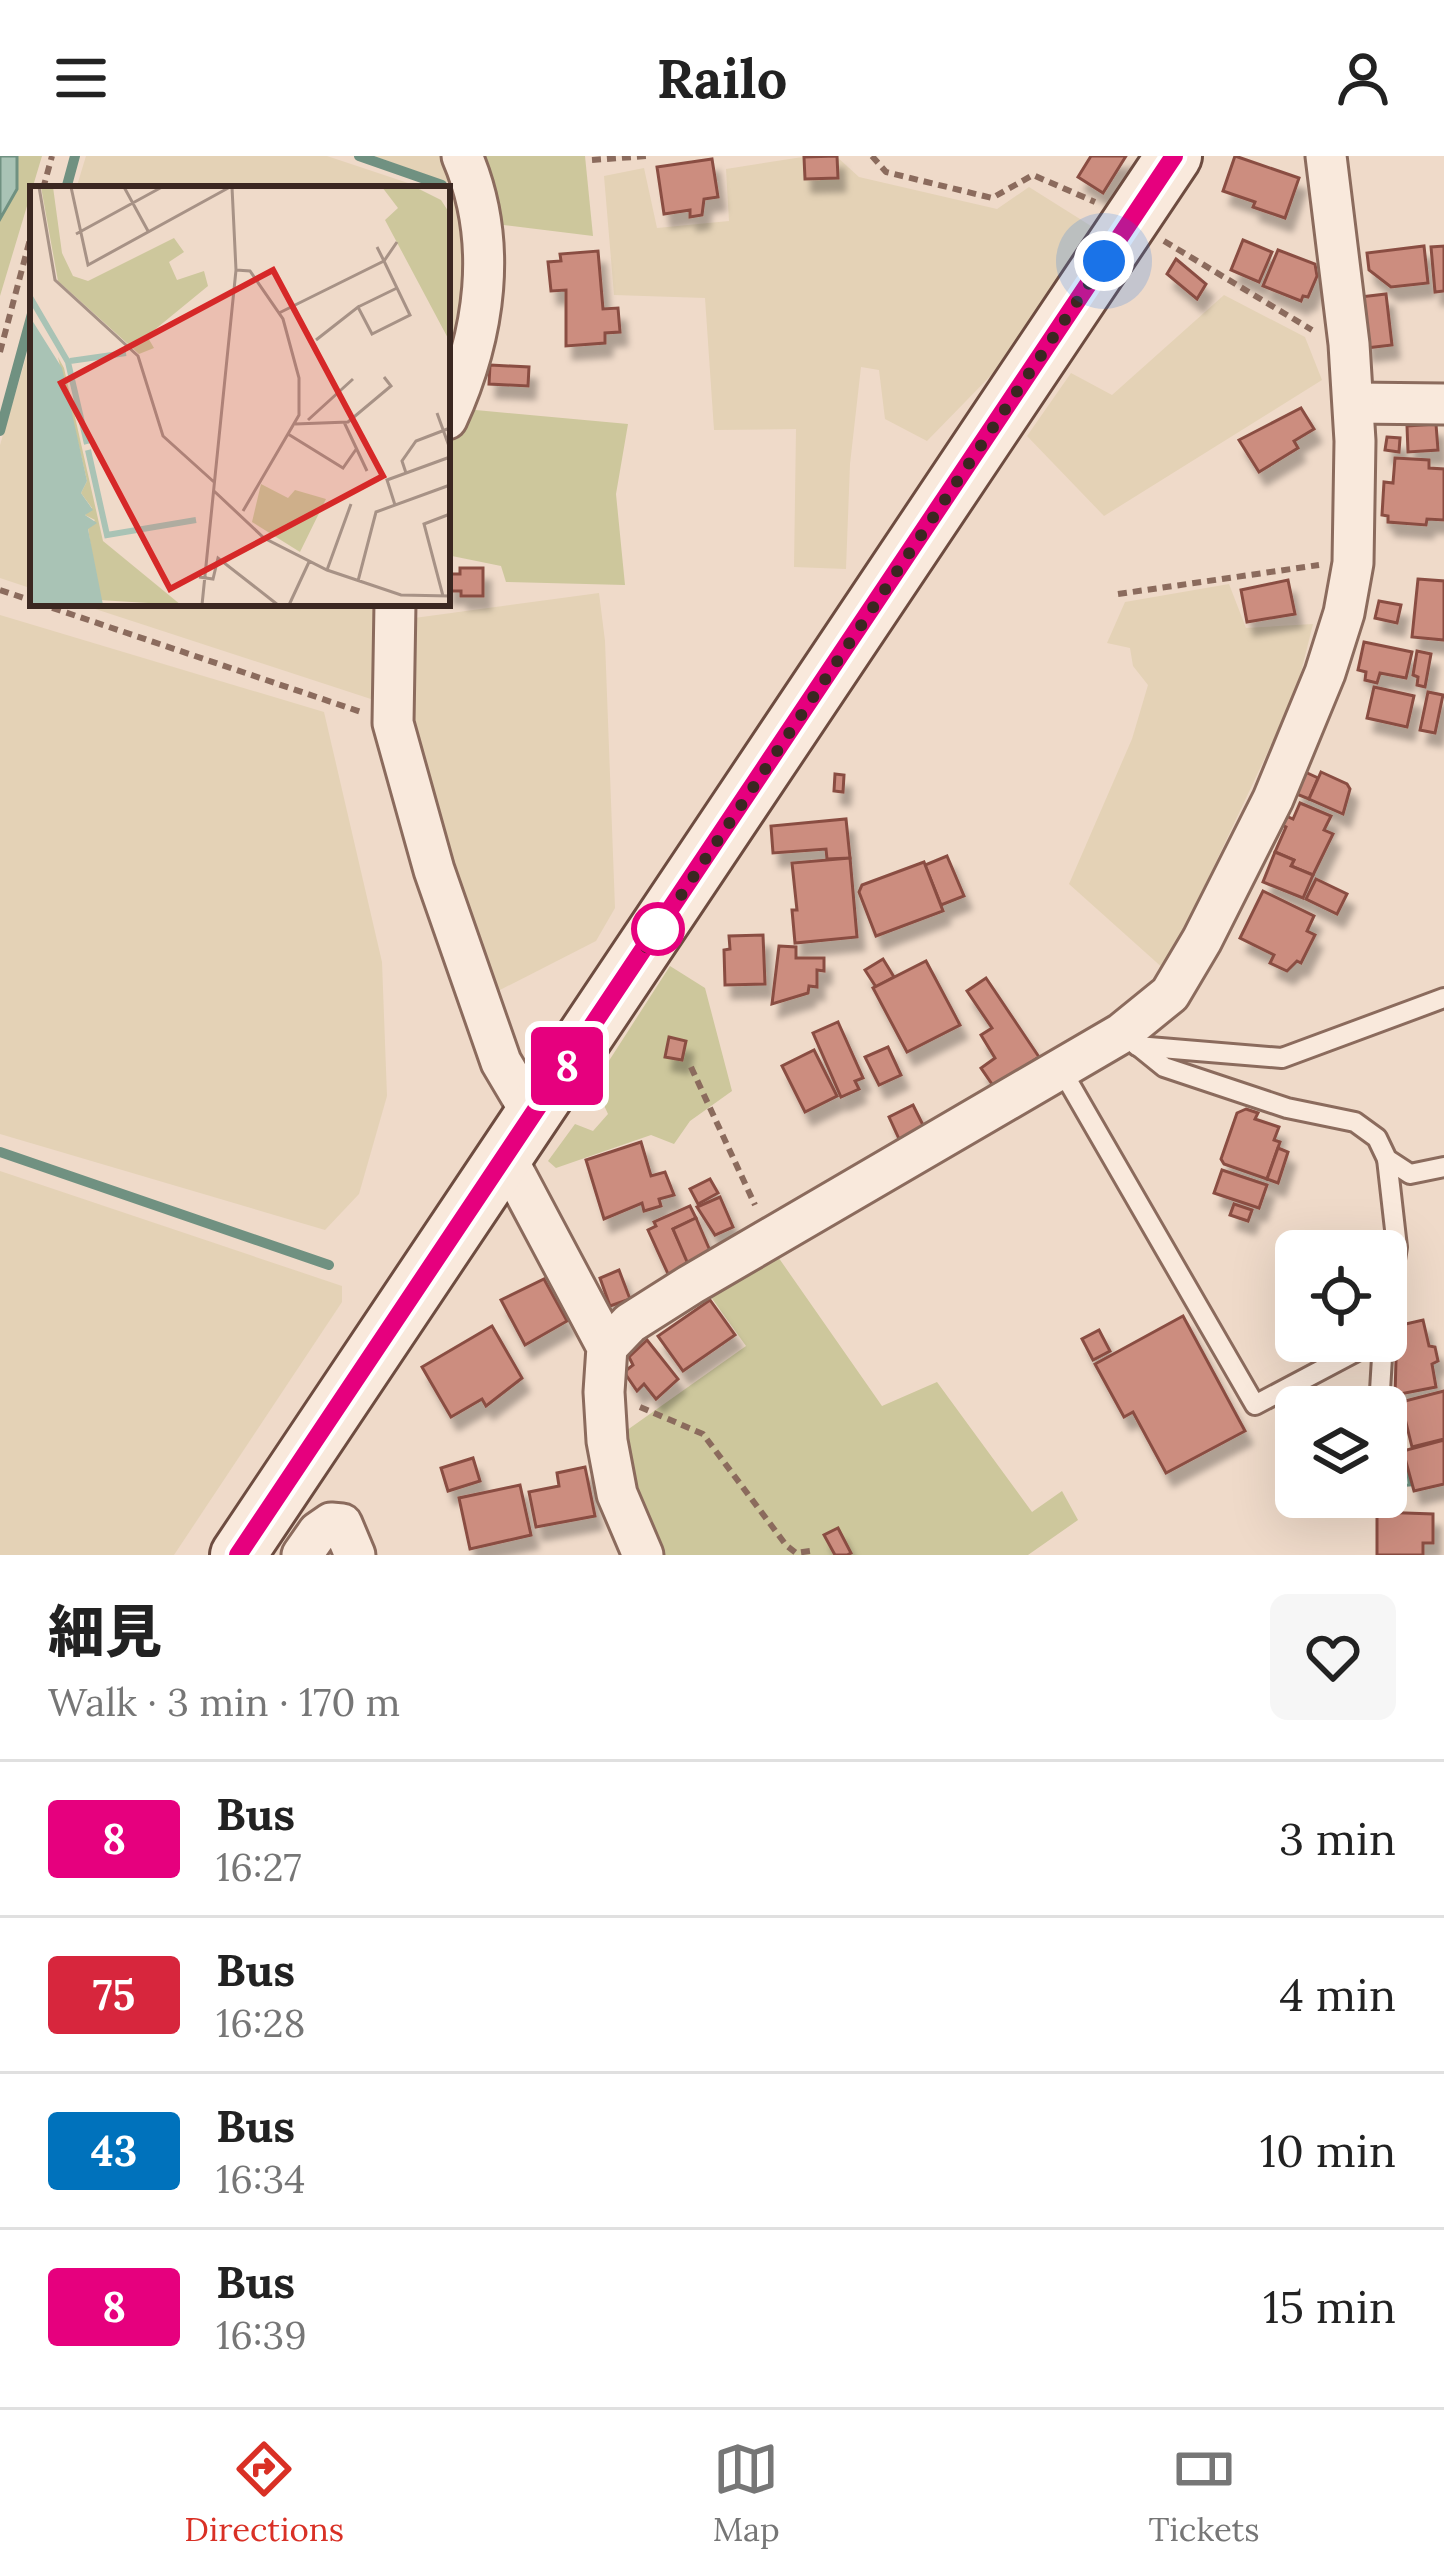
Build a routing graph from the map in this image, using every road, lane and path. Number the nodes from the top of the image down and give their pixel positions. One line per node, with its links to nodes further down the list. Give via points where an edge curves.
1 (52, 156): 8 (path)
2 (462, 156): 15 (street, via 485,234 483,282 474,349)
3 (647, 156): 7 (path)
4 (872, 156): 9 (path, via 886,172 992,198 1034,175)
5 (1174, 156): 9 (main road)
6 (1326, 156): 11 (street)
7 (592, 160)
8 (44, 186)
9 (1140, 228): 11 (path); 27 (main road)
10 (30, 239): 12 (path)
11 (1348, 344): 13 (street)
12 (0, 352)
13 (1354, 403): 14 (street); 16 (street)
14 (1444, 404)
15 (450, 411)
16 (1353, 563): 18 (path); 24 (street, via 1325,673 1274,799 1170,994)
17 (0, 590): 19 (path)
18 (1118, 594)
19 (30, 600)
20 (48, 606): 22 (path)
21 (395, 606): 22 (street)
22 (393, 723): 27 (street)
23 (1444, 998): 24 (lane, via 1282,1058)
24 (1130, 1040): 26 (street); 28 (lane, via 1164,1067 1355,1122 1377,1138)
25 (691, 1067): 31 (path)
26 (1061, 1069): 31 (street); 33 (lane, via 1255,1405)
27 (520, 1137): 32 (street); 36 (main road)
28 (1387, 1159): 29 (lane, via 1410,1174); 30 (lane)
29 (1444, 1167)
30 (1394, 1230)
31 (770, 1237): 32 (street, via 630,1323)
32 (608, 1347): 34 (street)
33 (1338, 1362)
34 (604, 1392): 35 (path, via 703,1434 786,1546); 39 (street, via 617,1494)
35 (810, 1551)
36 (238, 1555)
37 (302, 1555): 38 (street, via 331,1522 342,1524)
38 (355, 1555)
39 (644, 1555)

